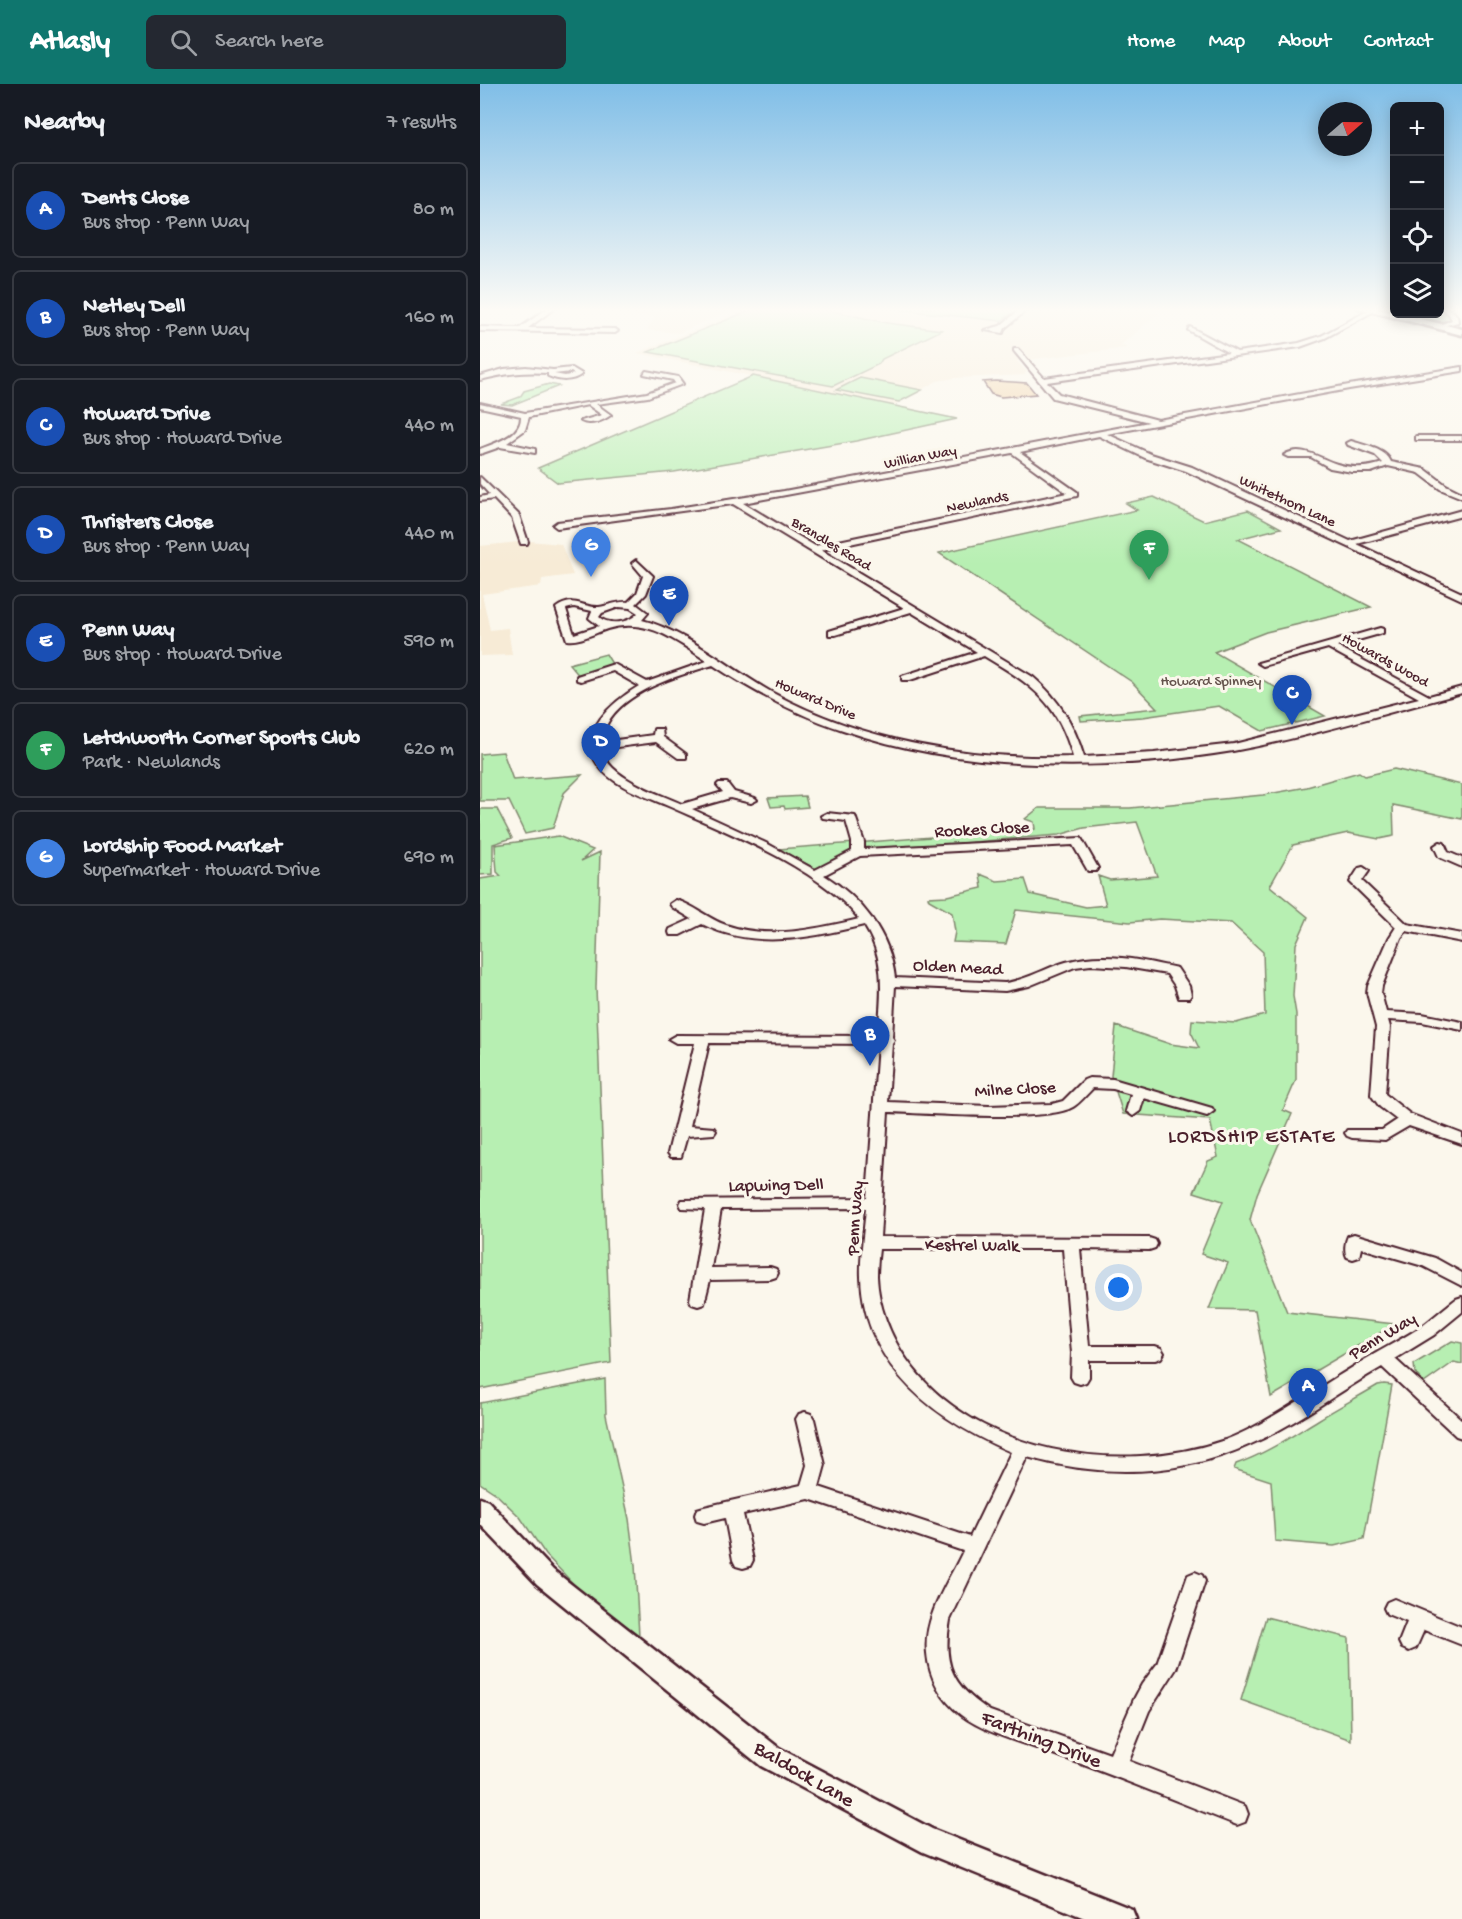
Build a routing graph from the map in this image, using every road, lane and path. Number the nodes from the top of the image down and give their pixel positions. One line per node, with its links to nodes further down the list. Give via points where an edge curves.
1 (652, 394): 4 (street)
2 (1054, 394): 8 (street)
3 (1309, 394): 8 (street, Willian Way)
4 (589, 403): 6 (street); 7 (street, via 606,413 606,417 599,422)
5 (480, 405): 6 (street)
6 (525, 415): 12 (street, via 526,426)
7 (585, 421)
8 (1160, 422): 9 (street, Willian Way)
9 (1100, 434): 14 (street, Willian Way); 27 (street, Whitethorn Lane, via 1189,469)
10 (1425, 435): 11 (street)
11 (1462, 438)
12 (499, 444): 15 (street); 16 (street)
13 (1353, 446): 18 (street, via 1381,454)
14 (1014, 451): 23 (street, Willian Way); 28 (street, Newlands, via 1074,494)
15 (480, 452)
16 (532, 452)
17 (1288, 455): 18 (street, via 1312,455 1352,470 1371,470)
18 (1387, 464): 21 (street, via 1422,471)
19 (480, 479): 20 (street)
20 (497, 496): 22 (street); 26 (street, via 516,517)
21 (1462, 496)
22 (480, 500)
23 (736, 502): 25 (street, Willian Way); 28 (street, Brandles Road)
24 (1462, 513): 27 (street)
25 (557, 525)
26 (524, 542)
27 (1349, 544): 30 (street, Whitethorn Lane)
28 (813, 549): 32 (street, Brandles Road)
29 (636, 563): 31 (street, via 648,576 641,594)
30 (1460, 596)
31 (630, 605): 33 (street, Howard Drive); 34 (street, via 643,613)
32 (913, 608): 37 (street); 39 (street, Brandles Road)
33 (600, 610): 35 (street, via 594,614 596,621); 35 (street, Howard Drive, via 574,604 561,608 570,638)
34 (635, 622): 35 (street, Howard Drive); 40 (street, Howard Drive, via 662,629)
35 (611, 625)
36 (1380, 631): 38 (street, Howards Wood)
37 (832, 633)
38 (1329, 645): 41 (street, Howards Wood); 48 (street, Howards Wood)
39 (987, 652): 42 (street); 51 (street, Brandles Road, via 1050,697 1068,723)
40 (714, 662): 46 (street); 51 (street, Howard Drive, via 785,704 884,739 971,756)
41 (1263, 663)
42 (921, 673): 44 (street); 45 (street)
43 (581, 678): 46 (street, via 614,667)
44 (906, 678)
45 (932, 679)
46 (646, 686): 49 (street, via 606,717)
47 (1462, 690): 48 (street, Howard Drive)
48 (1428, 699): 51 (street, Howard Drive, via 1243,745)
49 (597, 746): 50 (street, via 658,734); 53 (street, Penn Way, via 600,761 608,770)
50 (682, 756)
51 (1080, 762)
52 (751, 800): 53 (street, via 727,790)
53 (682, 808): 60 (street, Penn Way)
54 (827, 816): 56 (street, via 851,818)
55 (1440, 846): 57 (street, via 1443,854)
56 (858, 853): 58 (street, Rookes Close, via 1077,841); 60 (street, Rookes Close)
57 (1462, 863)
58 (1092, 868)
59 (1363, 871): 64 (street, via 1356,882)
60 (814, 875): 63 (street, Penn Way, via 843,894)
61 (676, 904): 62 (street)
62 (702, 919): 63 (street, via 721,928 765,937 813,933); 65 (street)
63 (866, 921): 67 (street, Penn Way, via 883,948)
64 (1403, 927): 66 (street); 69 (street, via 1375,986 1375,1000)
65 (675, 932)
66 (1462, 938)
67 (890, 982): 68 (street, Olden Mead, via 1003,987 1080,962 1107,962 1172,971); 73 (street, Penn Way)
68 (1184, 995)
69 (1382, 1016): 70 (street); 78 (street, via 1378,1095 1391,1110)
70 (1462, 1026)
71 (676, 1039): 72 (street)
72 (703, 1039): 73 (street); 79 (street)
73 (887, 1040): 75 (street, Penn Way)
74 (1139, 1091): 75 (street, Milne Close, via 1089,1083 1068,1104 1041,1110); 76 (street); 77 (street, Milne Close)
75 (883, 1107): 84 (street, Penn Way)
76 (1133, 1111)
77 (1207, 1112)
78 (1408, 1119): 81 (street, via 1385,1135); 82 (street)
79 (681, 1131): 80 (street); 83 (street)
80 (709, 1131)
81 (1352, 1133)
82 (1462, 1139)
83 (676, 1153)
84 (874, 1203): 86 (street, Lapwing Dell); 87 (street, Penn Way)
85 (688, 1204): 86 (street, Lapwing Dell)
86 (714, 1204): 92 (street, Lapwing Dell)
87 (872, 1243): 89 (street, Kestrel Walk); 102 (street, Penn Way, via 869,1277 875,1316 904,1370 951,1414 996,1439)
88 (1149, 1244): 89 (street, Kestrel Walk)
89 (1071, 1245): 96 (street)
90 (1353, 1253): 93 (street, via 1354,1240 1430,1262)
91 (770, 1273): 92 (street)
92 (703, 1274): 94 (street, Lapwing Dell)
93 (1462, 1280)
94 (698, 1299)
95 (1462, 1303): 98 (street, Penn Way, via 1424,1333)
96 (1081, 1353): 97 (street); 99 (street)
97 (1155, 1353)
98 (1382, 1357): 101 (street); 102 (street, Penn Way, via 1255,1434 1197,1455 1167,1461 1094,1463)
99 (1080, 1377)
100 (805, 1419): 103 (street, via 816,1465)
101 (1462, 1431)
102 (1023, 1448): 107 (street, Farthing Drive)
103 (809, 1491): 105 (street); 107 (street)
104 (480, 1508): 116 (street, Baldock Lane, via 544,1577 770,1757 923,1839)
105 (732, 1508): 106 (street); 108 (street)
106 (704, 1515)
107 (974, 1547): 114 (street, Farthing Drive, via 937,1633 938,1667 949,1690 983,1718)
108 (743, 1560)
109 (1195, 1581): 114 (street, Farthing Drive, via 1169,1663 1141,1706)
110 (1394, 1608): 111 (street)
111 (1419, 1617): 112 (street); 113 (street)
112 (1462, 1636)
113 (1409, 1642)
114 (1116, 1766): 115 (street, Farthing Drive)
115 (1237, 1814)
116 (1122, 1919)

